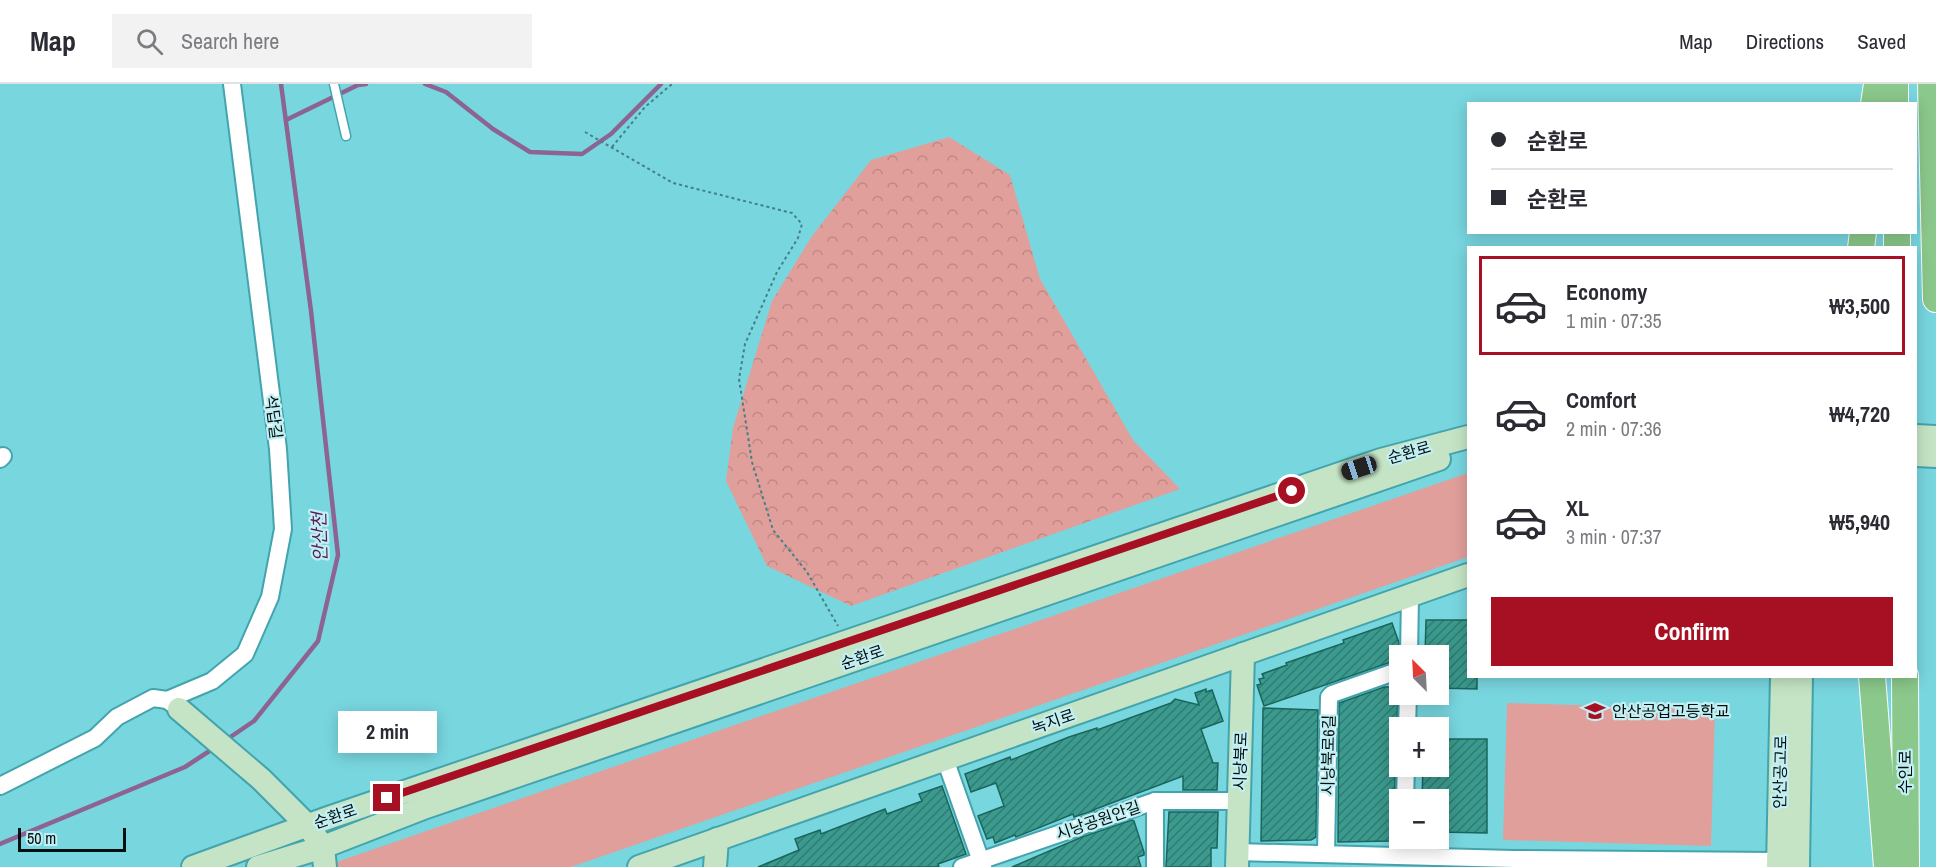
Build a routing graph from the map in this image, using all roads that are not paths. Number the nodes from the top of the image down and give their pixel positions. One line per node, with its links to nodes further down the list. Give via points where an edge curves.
1 (232, 84): 25 (street, 석답길, via 278,449 283,529 270,597 245,654 212,681)
2 (1877, 84): 6 (main road)
3 (1895, 84): 7 (main road)
4 (1931, 84): 9 (main road)
5 (335, 87): 8 (lane)
6 (1875, 102)
7 (1895, 102)
8 (346, 136)
9 (1936, 299)
10 (1467, 436): 30 (street, 순환로, via 1382,460)
11 (1917, 436): 12 (street)
12 (1936, 437)
13 (1467, 451): 35 (street, 순환로, via 449,799)
14 (1917, 455): 15 (street)
15 (1936, 456)
16 (1467, 575): 17 (street, 녹지로)
17 (1410, 595): 18 (street); 19 (street, 녹지로)
18 (1409, 645)
19 (1243, 654): 26 (street, 녹지로); 29 (street, 시낭북로)
20 (1389, 674): 33 (street, 시낭북로6길, via 1329,697)
21 (1782, 678): 39 (street, 안산공고로)
22 (1801, 678): 39 (street, 안산공고로)
23 (1872, 678): 47 (main road)
24 (1905, 678): 48 (main road, 수인로)
25 (173, 704): 27 (street, 석답길, via 153,698 117,717 95,738); 30 (street, via 261,779)
26 (945, 759): 32 (street, 녹지로); 38 (street)
27 (0, 786)
28 (1155, 801): 29 (street, 시낭공원안길); 38 (street, 시낭공원안길); 46 (street)
29 (1239, 801): 36 (street, 시낭북로)
30 (308, 826): 35 (street); 40 (street, 순환로)
31 (1404, 849): 34 (street)
32 (704, 851): 43 (street, 녹지로); 44 (street)
33 (1326, 853): 34 (street); 36 (street)
34 (1404, 856): 37 (street)
35 (324, 857): 41 (street, 순환로); 42 (street)
36 (1237, 859)
37 (1514, 863): 39 (street)
38 (982, 864): 45 (street, 시낭공원안길)
39 (1784, 865)
40 (193, 867)
41 (258, 867)
42 (336, 867)
43 (639, 867)
44 (715, 867)
45 (962, 867)
46 (1155, 867)
47 (1887, 867)
48 (1906, 867)

